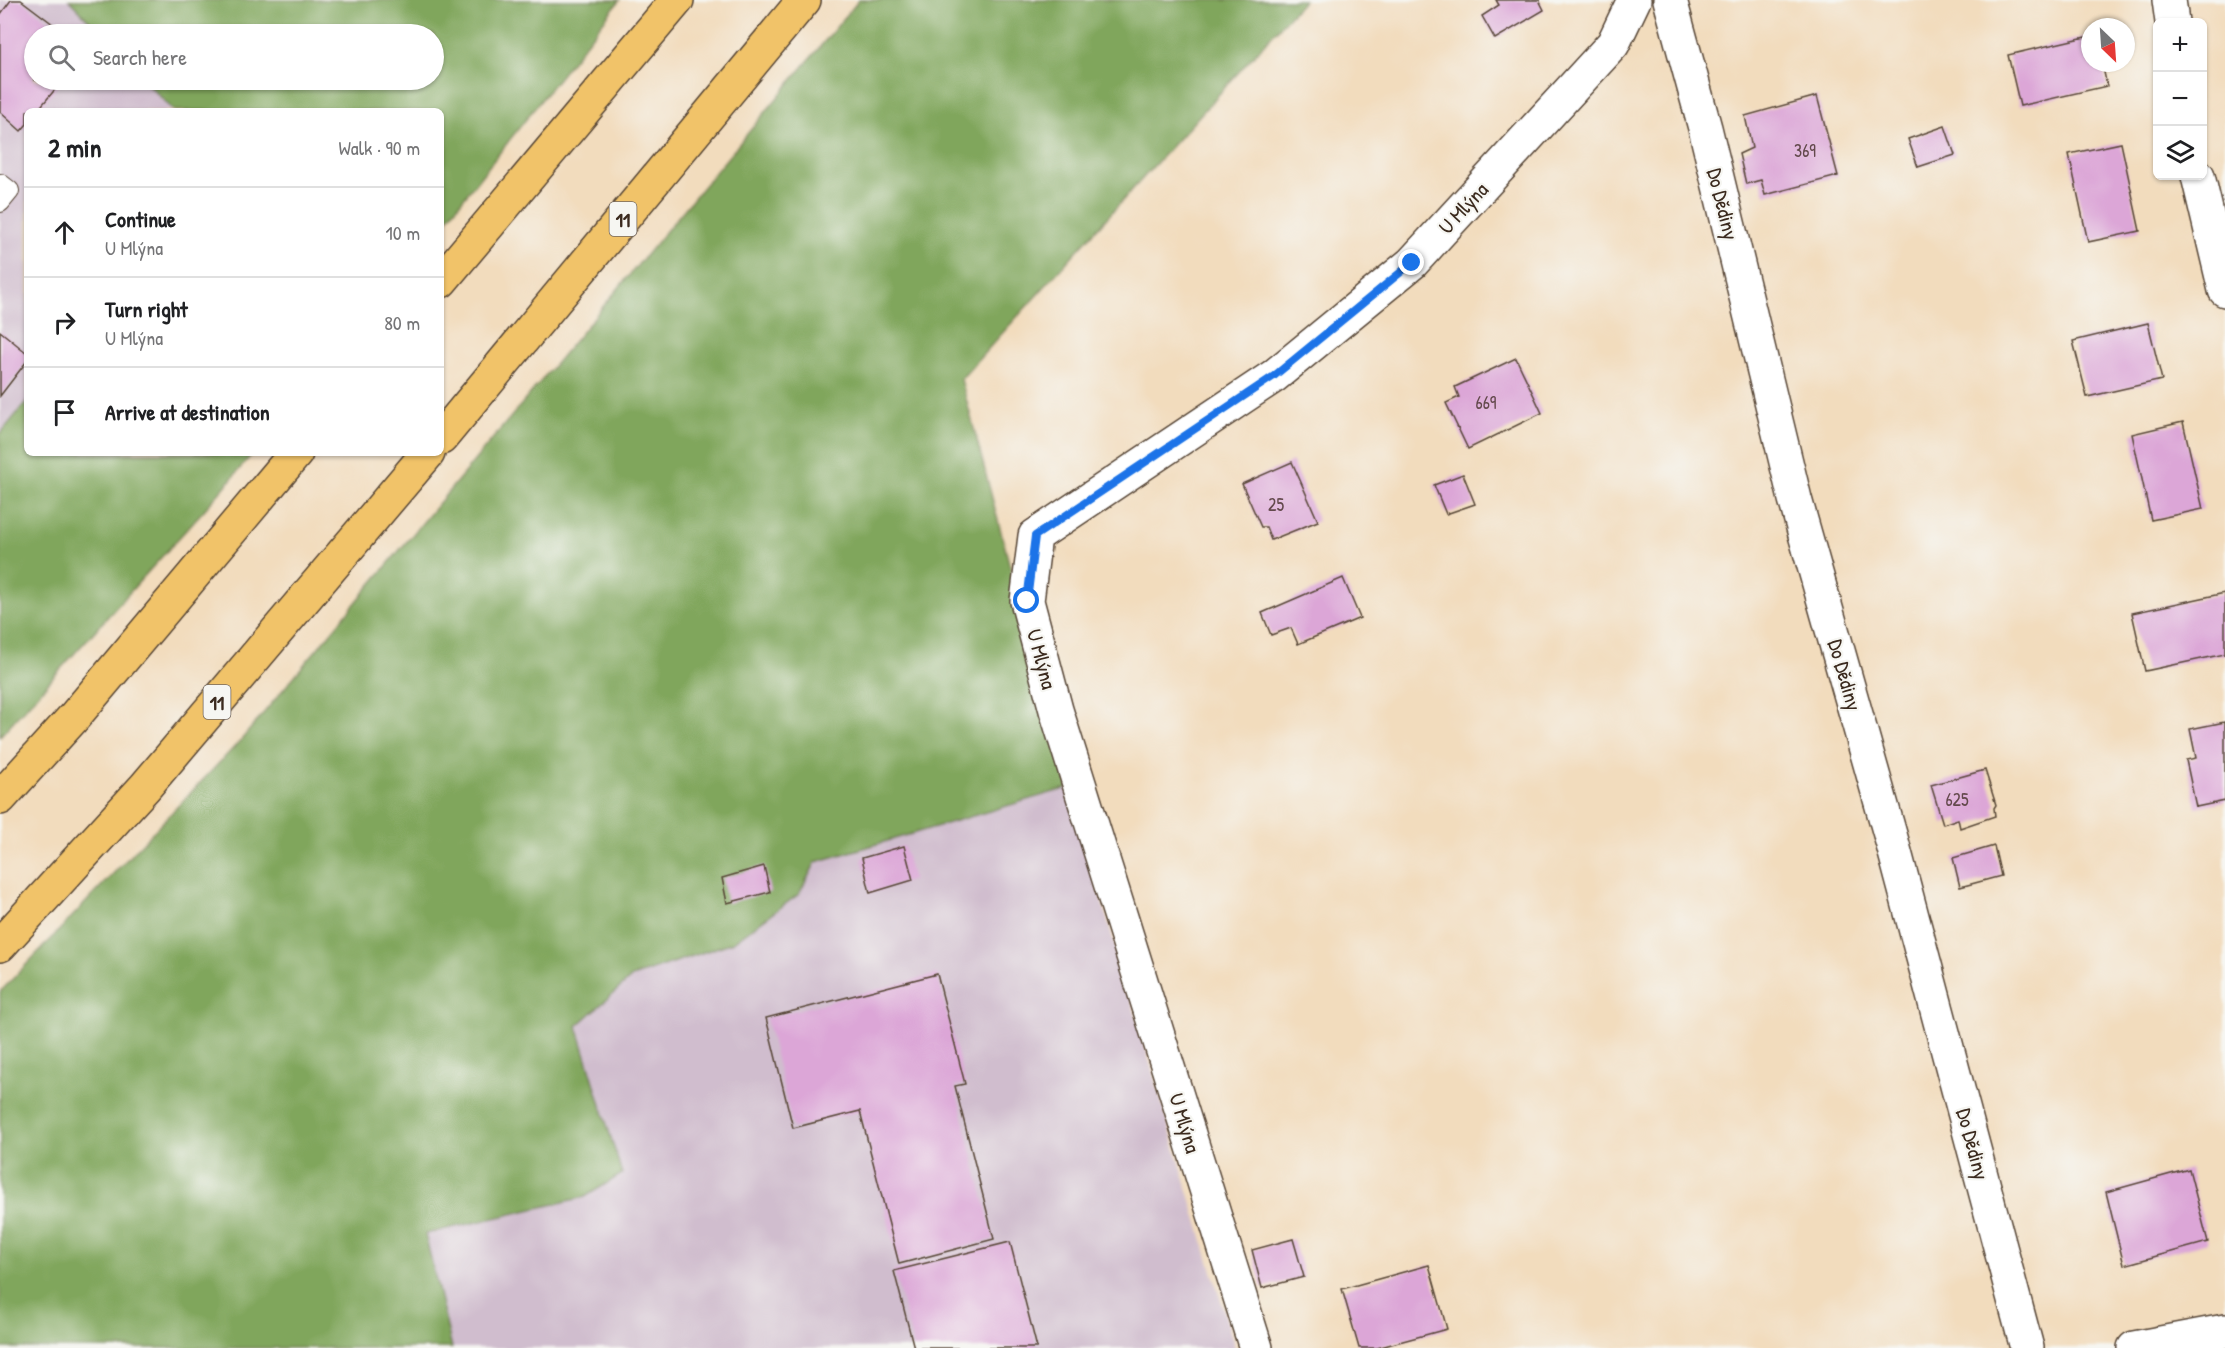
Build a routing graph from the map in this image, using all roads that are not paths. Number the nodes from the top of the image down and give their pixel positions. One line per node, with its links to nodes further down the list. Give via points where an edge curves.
1 (677, 0): 10 (highway)
2 (804, 0): 12 (highway, 11)
3 (1634, 0): 18 (street, U Mlýna, via 1613,44 1412,263 1274,376 1035,536 1027,601 1056,710)
4 (1670, 0): 19 (street, Do Dědiny, via 1795,499 1893,844)
5 (2169, 0): 6 (street)
6 (2171, 18)
7 (2199, 180): 11 (street)
8 (0, 184): 9 (lane, via 9,191)
9 (0, 202)
10 (444, 277)
11 (2225, 290)
12 (444, 434)
13 (293, 456): 15 (highway, via 74,717)
14 (425, 456): 16 (highway, 11, via 145,787)
15 (0, 798)
16 (0, 945)
17 (2225, 1331): 20 (street)
18 (1256, 1348)
19 (2027, 1348)
20 (2134, 1348)

